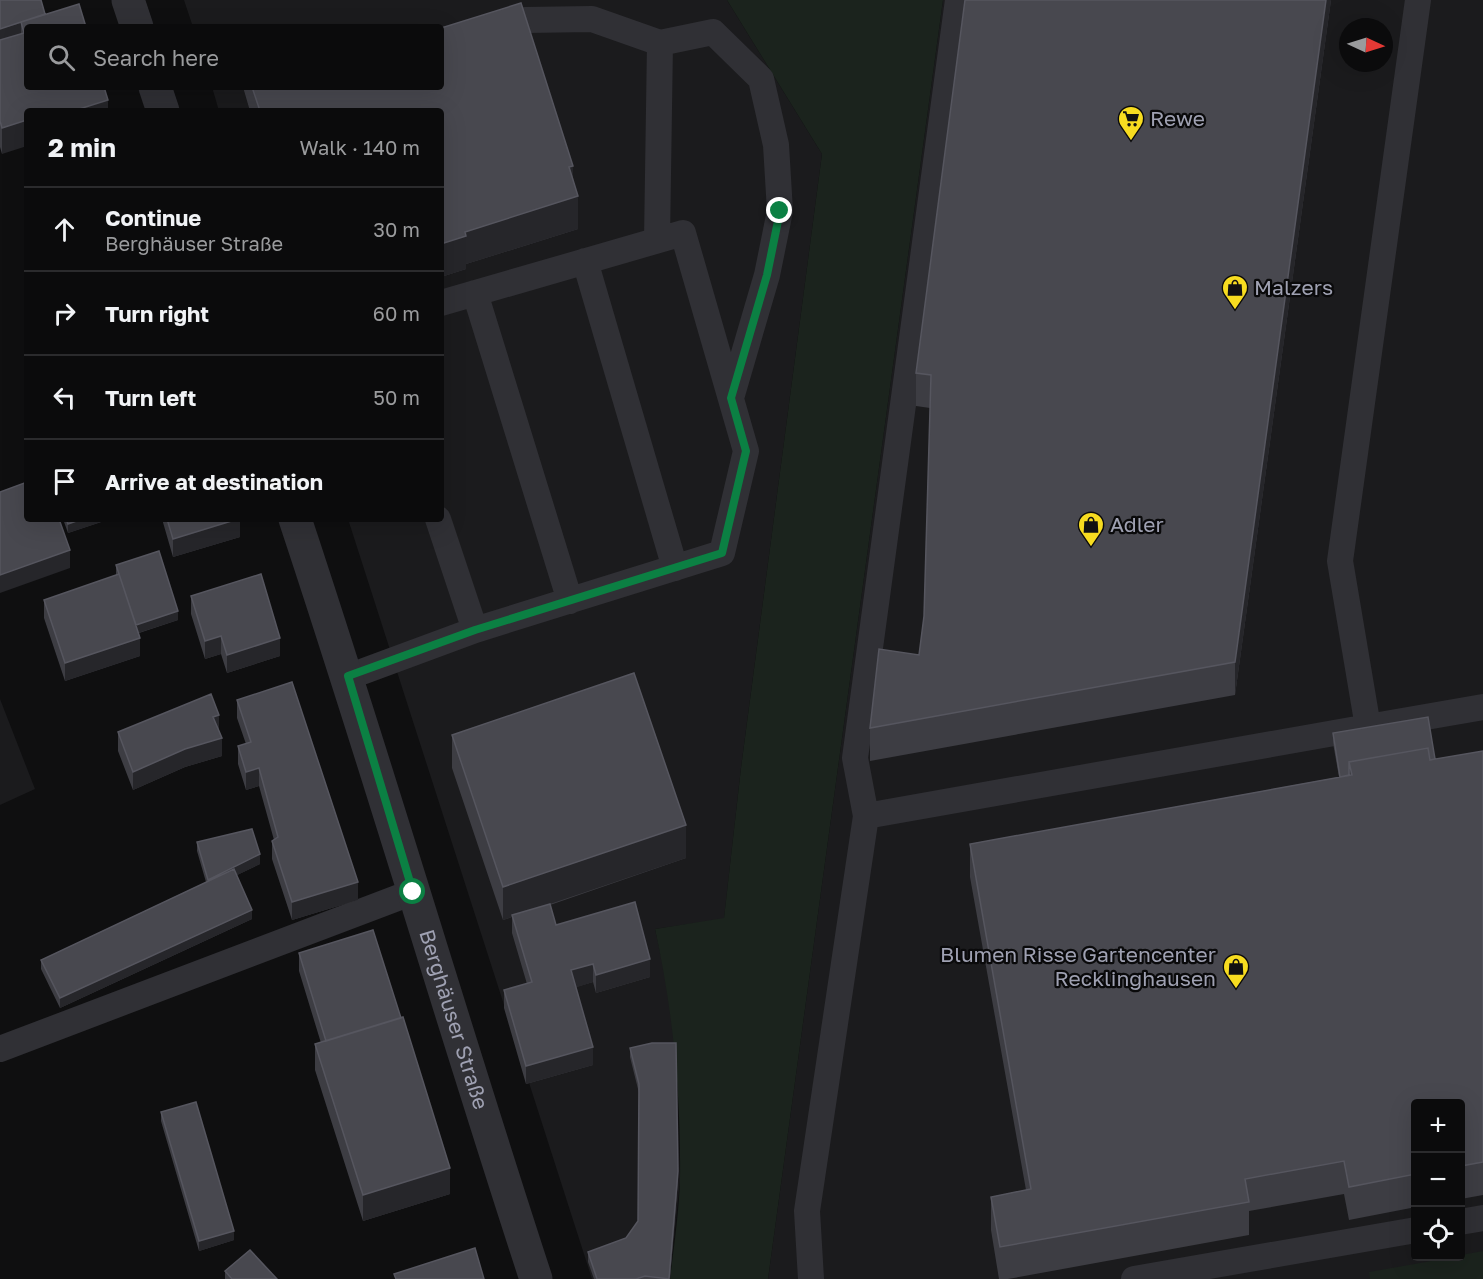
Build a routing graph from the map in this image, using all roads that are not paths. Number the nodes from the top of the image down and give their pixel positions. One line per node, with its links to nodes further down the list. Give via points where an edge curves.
1 (128, 0): 4 (street)
2 (958, 0): 22 (lane, via 855,758)
3 (1418, 0): 21 (lane, via 1340,561)
4 (136, 24)
5 (660, 43): 6 (lane, via 592,19 525,20); 9 (lane); 13 (lane, via 713,32 760,79 776,145 780,211 767,275)
6 (444, 44)
7 (156, 90): 8 (street)
8 (162, 108)
9 (657, 240): 10 (lane); 13 (lane, via 683,233)
10 (585, 261): 11 (lane); 16 (lane)
11 (475, 293): 12 (lane); 17 (lane)
12 (444, 302)
13 (731, 398): 16 (lane, via 746,451 722,553)
14 (296, 522): 19 (street, Berghäuser Straße)
15 (439, 522): 18 (lane)
16 (675, 568): 17 (lane)
17 (570, 600): 18 (lane)
18 (475, 630): 19 (lane)
19 (348, 676): 23 (street, Berghäuser Straße)
20 (1483, 707): 21 (lane)
21 (1368, 727): 22 (lane)
22 (866, 816): 29 (lane, via 807,1211)
23 (413, 892): 24 (lane); 28 (street, Berghäuser Straße)
24 (0, 1049)
25 (1483, 1218): 26 (lane)
26 (1465, 1221)
27 (1411, 1231): 30 (lane)
28 (536, 1279)
29 (811, 1279)
30 (1134, 1279)

